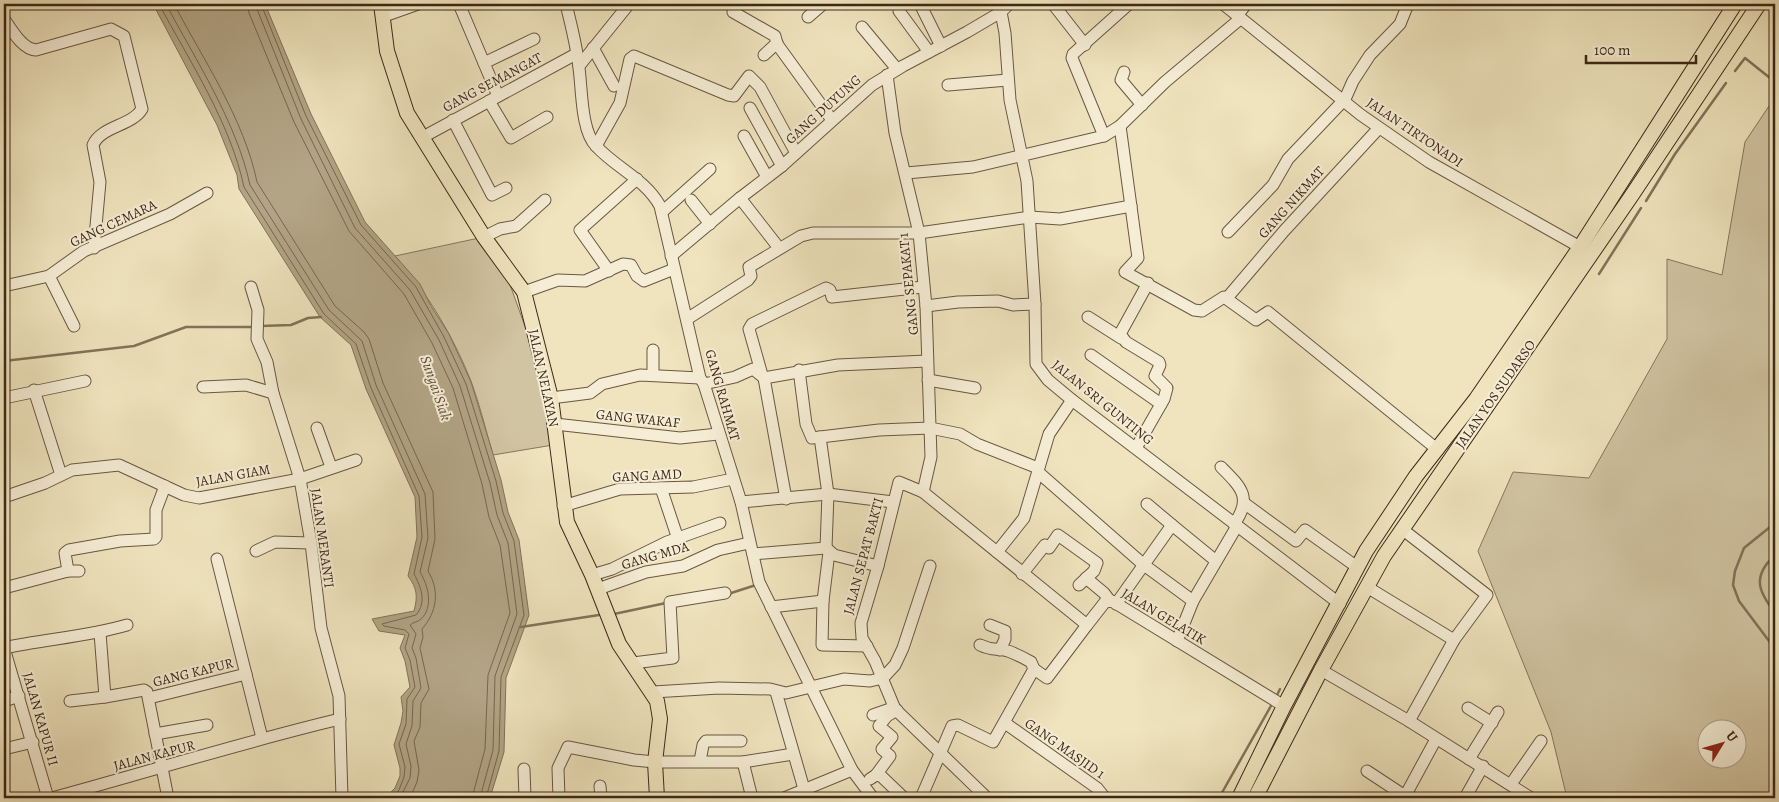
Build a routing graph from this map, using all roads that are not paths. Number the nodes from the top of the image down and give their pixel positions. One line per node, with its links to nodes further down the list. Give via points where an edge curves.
1 (418, 4): 15 (street)
2 (459, 4): 30 (street)
3 (566, 4): 28 (street, GANG RAHMAT)
4 (629, 4): 26 (street)
5 (823, 4): 18 (street)
6 (920, 4): 25 (street)
7 (1054, 4): 24 (street)
8 (1129, 4): 24 (street)
9 (1223, 4): 19 (street, JALAN TIRTONADI)
10 (1246, 4): 19 (street)
11 (1408, 4): 39 (street, via 1400,24 1370,54)
12 (1735, 4): 50 (main road, JALAN YOS SUDARSO)
13 (1759, 4): 53 (main road, JALAN YOS SUDARSO)
14 (1005, 8): 25 (street, GANG DUYUNG); 35 (street, JALAN SRI GUNTING)
15 (383, 10): 49 (main road, JALAN NELAYAN, via 388,51 401,98)
16 (899, 11): 27 (street)
17 (733, 12): 23 (street, via 775,36)
18 (808, 17)
19 (1238, 18): 39 (street, JALAN TIRTONADI); 40 (street)
20 (4, 19): 73 (street, via 24,45 36,50 111,29 124,36 142,108 138,115 93,145 100,182)
21 (862, 27): 32 (street)
22 (534, 39): 30 (street)
23 (777, 43): 29 (street); 44 (street)
24 (1085, 45): 48 (street, via 1072,58)
25 (941, 46): 27 (street, GANG DUYUNG)
26 (593, 48): 31 (street); 37 (street)
27 (929, 52): 32 (street, GANG DUYUNG)
28 (576, 54): 31 (street, GANG RAHMAT); 38 (street, GANG SEMANGAT)
29 (764, 55)
30 (484, 63): 38 (street)
31 (579, 66): 51 (street, GANG RAHMAT, via 589,137)
32 (898, 69): 34 (street, GANG DUYUNG)
33 (1124, 72): 40 (street, via 1121,80)
34 (887, 75): 44 (street, GANG DUYUNG); 57 (street, GANG SEPAKAT 1, via 895,133)
35 (1008, 80): 36 (street); 54 (street, JALAN SRI GUNTING)
36 (948, 85)
37 (614, 86)
38 (494, 99): 42 (street, via 511,138); 43 (street, GANG SEMANGAT)
39 (1344, 99): 46 (street, JALAN TIRTONADI); 70 (street, via 1288,159 1273,185)
40 (1142, 105): 45 (street)
41 (750, 108): 55 (street)
42 (547, 117)
43 (454, 120): 49 (street, GANG SEMANGAT); 60 (street, via 492,195)
44 (832, 120): 52 (street, GANG DUYUNG)
45 (1120, 126): 48 (street); 65 (street)
46 (1379, 128): 72 (street, JALAN TIRTONADI, via 1429,162); 84 (street, GANG NIKMAT)
47 (744, 136): 58 (street)
48 (1104, 136): 54 (street)
49 (422, 137): 71 (main road, JALAN NELAYAN)
50 (1644, 144): 53 (main road); 72 (main road, JALAN YOS SUDARSO)
51 (596, 146): 52 (street, via 620,103 630,59 634,56 728,96 734,96 749,76 764,94); 59 (street, GANG RAHMAT)
52 (796, 153): 55 (street, GANG DUYUNG)
53 (1659, 154): 136 (main road, JALAN YOS SUDARSO)
54 (1022, 157): 57 (street, via 973,167); 67 (street, JALAN SRI GUNTING)
55 (782, 166): 58 (street, GANG DUYUNG)
56 (710, 169): 66 (street)
57 (906, 173): 69 (street, GANG SEPAKAT 1)
58 (767, 177): 62 (street, GANG DUYUNG)
59 (637, 179): 66 (street, GANG RAHMAT, via 657,200); 77 (street, via 580,230)
60 (506, 188)
61 (206, 193): 73 (street, GANG CEMARA, via 170,214)
62 (740, 198): 68 (street, GANG DUYUNG); 74 (street)
63 (546, 200): 71 (street, via 516,226)
64 (691, 200): 68 (street)
65 (1131, 206): 67 (street, via 1060,219); 79 (street, via 1138,258 1125,272)
66 (662, 212): 75 (street, GANG RAHMAT)
67 (1030, 217): 69 (street); 85 (street, JALAN SRI GUNTING)
68 (710, 224): 75 (street, GANG DUYUNG)
69 (919, 232): 74 (street, via 813,233); 82 (street, GANG SEPAKAT 1)
70 (1228, 232)
71 (484, 237): 83 (main road, JALAN NELAYAN)
72 (1580, 247): 114 (main road, JALAN YOS SUDARSO)
73 (94, 248): 78 (street, GANG CEMARA, via 76,256)
74 (779, 248): 88 (street, via 749,267 751,276 748,280)
75 (671, 256): 76 (street, GANG RAHMAT)
76 (674, 269): 77 (street, via 644,281 628,263); 88 (street, GANG RAHMAT)
77 (609, 271): 83 (street, via 585,281 558,280)
78 (49, 276): 80 (street, GANG CEMARA); 89 (street)
79 (1148, 283): 84 (street, via 1194,310 1202,310); 90 (street, via 1120,334)
80 (4, 286)
81 (251, 287): 103 (street, JALAN MERANTI, via 258,310 257,339 267,362)
82 (923, 287): 86 (street, GANG SEPAKAT 1); 96 (street, via 832,297 826,288 752,324 748,330)
83 (524, 292): 105 (main road, JALAN NELAYAN)
84 (1226, 298): 114 (street, via 1256,320 1268,312)
85 (1035, 304): 86 (street, via 968,302); 106 (street, JALAN SRI GUNTING, via 1036,364 1048,380)
86 (926, 306): 93 (street, GANG SEPAKAT 1)
87 (1088, 317): 90 (street)
88 (686, 318): 99 (street, GANG RAHMAT)
89 (74, 326)
90 (1121, 338): 107 (street, via 1160,363 1155,376 1167,388)
91 (653, 350): 95 (street)
92 (1091, 356): 107 (street)
93 (927, 361): 94 (street); 97 (street, GANG SEPAKAT 1)
94 (799, 370): 96 (street); 112 (street, via 809,435)
95 (653, 375): 99 (street); 105 (street, via 602,384 590,393)
96 (763, 377): 99 (street, via 753,369 735,377); 127 (street)
97 (928, 380): 101 (street); 110 (street, GANG SEPAKAT 1)
98 (85, 381): 102 (street)
99 (702, 381): 111 (street, GANG RAHMAT)
100 (203, 387): 103 (street, via 246,385)
101 (974, 388)
102 (34, 390): 104 (street); 119 (street)
103 (273, 392): 120 (street, JALAN MERANTI)
104 (4, 398)
105 (551, 398): 108 (main road, JALAN NELAYAN)
106 (1072, 400): 113 (street, JALAN SRI GUNTING); 118 (street, via 1049,434)
107 (1161, 404): 113 (street)
108 (555, 424): 111 (street, GANG WAKAF, via 680,438); 132 (main road, JALAN NELAYAN)
109 (317, 428): 116 (street)
110 (930, 428): 112 (street); 118 (street, via 960,434); 124 (street, GANG SEPAKAT 1, via 930,469)
111 (718, 434): 121 (street, GANG RAHMAT)
112 (820, 437): 125 (street)
113 (1136, 448): 135 (street, JALAN SRI GUNTING)
114 (1438, 450): 148 (main road, JALAN YOS SUDARSO, via 1416,476)
115 (356, 460): 116 (street, JALAN GIAM)
116 (331, 467): 120 (street, JALAN GIAM)
117 (1221, 467): 130 (street, via 1239,488)
118 (1038, 470): 142 (street, via 1024,518); 145 (street)
119 (61, 475): 122 (street, JALAN GIAM, via 79,468 119,465); 126 (street, JALAN GIAM)
120 (300, 479): 122 (street, JALAN GIAM, via 199,498); 138 (street, JALAN MERANTI)
121 (733, 479): 123 (street, GANG AMD, via 693,487); 128 (street, GANG RAHMAT)
122 (165, 486): 152 (street, via 156,510 154,538 69,550 65,553 74,571)
123 (661, 488): 132 (street, GANG AMD, via 620,489); 137 (street)
124 (923, 492): 129 (street, JALAN SEPAT BAKTI, via 899,482); 142 (street)
125 (828, 494): 127 (street); 129 (street); 141 (street)
126 (4, 497)
127 (786, 499): 128 (street)
128 (741, 502): 139 (street, GANG RAHMAT)
129 (893, 502): 146 (street, JALAN SEPAT BAKTI)
130 (1244, 502): 135 (street, via 1243,512); 148 (street, via 1296,541 1305,530)
131 (1147, 504): 134 (street)
132 (563, 506): 150 (main road, JALAN NELAYAN)
133 (720, 524): 137 (street)
134 (1172, 525): 144 (street); 145 (street)
135 (1235, 525): 144 (street); 158 (street, JALAN SRI GUNTING)
136 (1402, 529): 151 (main road, JALAN YOS SUDARSO); 164 (street, via 1486,592 1487,598)
137 (678, 539): 150 (street)
138 (311, 543): 140 (street, via 275,542); 188 (street, JALAN MERANTI, via 317,609 338,691)
139 (751, 548): 141 (street, GANG MDA); 153 (street, GANG MDA, via 718,550 683,566 646,572); 159 (street, GANG RAHMAT)
140 (256, 550)
141 (828, 550): 146 (street); 156 (street)
142 (997, 552): 149 (street)
143 (216, 559): 173 (street)
144 (1216, 561): 155 (street)
145 (1144, 565): 155 (street); 157 (street)
146 (878, 566): 167 (street, JALAN SEPAT BAKTI, via 861,623 862,638)
147 (930, 566): 174 (street, via 904,648)
148 (1357, 567): 158 (main road, JALAN YOS SUDARSO)
149 (1022, 574): 157 (street, via 1045,545 1049,548 1058,535 1096,563 1094,571 1083,582); 162 (street)
150 (592, 575): 153 (main road, JALAN NELAYAN)
151 (1367, 587): 164 (street); 172 (main road, JALAN YOS SUDARSO)
152 (4, 588)
153 (598, 589): 170 (main road, JALAN NELAYAN, via 619,644)
154 (725, 593): 170 (street, via 670,602 673,658)
155 (1193, 601): 165 (street)
156 (823, 602): 159 (street); 167 (street, via 822,645)
157 (1113, 602): 162 (street, JALAN GELATIK, via 1106,602); 165 (street, JALAN GELATIK)
158 (1340, 604): 183 (main road, JALAN YOS SUDARSO)
159 (771, 607): 175 (street, GANG RAHMAT)
160 (127, 625): 163 (street)
161 (990, 625): 169 (street, via 1005,631)
162 (1087, 625): 171 (street, JALAN GELATIK, via 1047,678)
163 (100, 633): 168 (street); 179 (street)
164 (1454, 640): 189 (street)
165 (1177, 641): 183 (street, JALAN GELATIK)
166 (980, 645): 169 (street, via 992,651)
167 (867, 646): 174 (street, JALAN SEPAT BAKTI)
168 (4, 648): 178 (street, JALAN KAPUR II)
169 (1000, 650): 171 (street, via 1031,662)
170 (633, 663): 176 (main road, JALAN NELAYAN)
171 (1034, 669): 191 (street)
172 (1321, 670): 189 (street); 212 (main road, JALAN YOS SUDARSO)
173 (246, 674): 180 (street, GANG KAPUR); 194 (street)
174 (883, 678): 175 (street, via 872,681 844,679); 185 (street, JALAN SEPAT BAKTI)
175 (812, 688): 177 (street); 209 (street, GANG RAHMAT)
176 (653, 692): 177 (street, via 719,688); 204 (main road, JALAN NELAYAN, via 660,719)
177 (776, 692): 201 (street)
178 (19, 696): 181 (street); 198 (street, JALAN KAPUR II)
179 (105, 698): 180 (street, GANG KAPUR, via 144,690); 182 (street, GANG KAPUR)
180 (148, 698): 193 (street, GANG KAPUR)
181 (4, 701)
182 (70, 701)
183 (1278, 702): 212 (main road, JALAN YOS SUDARSO)
184 (1468, 708): 190 (street)
185 (896, 709): 187 (street); 200 (street, JALAN SEPAT BAKTI); 211 (street, via 878,726 892,737 882,749 890,756)
186 (1498, 712): 190 (street)
187 (873, 715)
188 (340, 719): 194 (street, JALAN KAPUR); 221 (street, JALAN MERANTI)
189 (1409, 721): 195 (street)
190 (1492, 723): 202 (street)
191 (1005, 724): 200 (street, via 994,742 954,725); 231 (street, GANG MASJID 1, via 1097,788)
192 (206, 725): 193 (street)
193 (156, 734): 207 (street, GANG KAPUR)
194 (262, 738): 207 (street, JALAN KAPUR)
195 (1436, 739): 202 (street); 234 (street)
196 (741, 741): 203 (street, via 706,741)
197 (1541, 741): 213 (street)
198 (33, 742): 199 (street); 218 (street, JALAN KAPUR II)
199 (4, 749)
200 (939, 753): 217 (street); 230 (street, JALAN SEPAT BAKTI)
201 (793, 754): 205 (street); 216 (street)
202 (1469, 760): 206 (street)
203 (700, 761): 204 (street); 205 (street)
204 (655, 762): 223 (street, via 568,747 558,768); 225 (main road, JALAN NELAYAN)
205 (743, 762): 226 (street)
206 (1483, 766): 213 (street); 235 (street)
207 (162, 768): 219 (street, JALAN KAPUR); 220 (street, GANG KAPUR)
208 (524, 769): 222 (street)
209 (852, 770): 214 (street, GANG RAHMAT); 216 (street)
210 (1367, 771): 234 (street)
211 (876, 775): 214 (street); 229 (street)
212 (1259, 776): 232 (main road, JALAN YOS SUDARSO); 233 (main road, JALAN YOS SUDARSO)
213 (1511, 784): 236 (street)
214 (863, 785): 228 (street, GANG RAHMAT)
215 (600, 786): 224 (street)
216 (804, 789): 227 (street)
217 (924, 797)
218 (48, 798)
219 (52, 798)
220 (168, 798)
221 (342, 798)
222 (525, 798)
223 (559, 798)
224 (601, 798)
225 (657, 798)
226 (752, 798)
227 (784, 798)
228 (872, 798)
229 (904, 798)
230 (987, 798)
231 (1105, 798)
232 (1240, 798)
233 (1255, 798)
234 (1406, 798)
235 (1465, 798)
236 (1531, 798)

